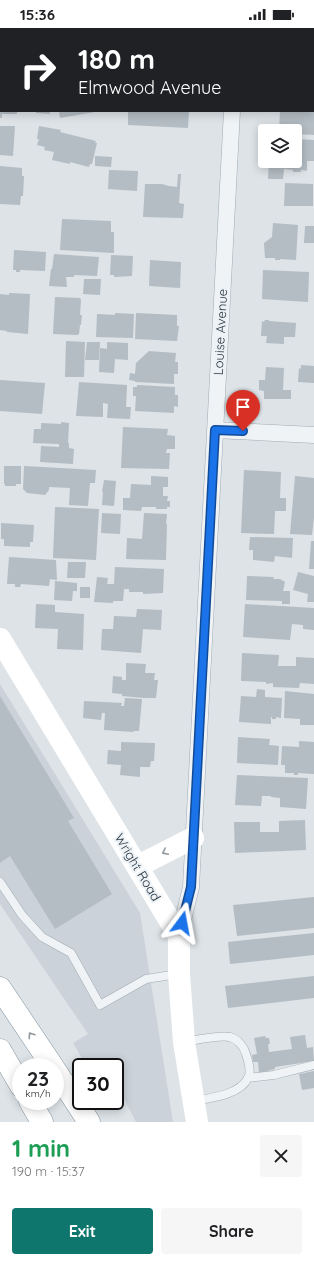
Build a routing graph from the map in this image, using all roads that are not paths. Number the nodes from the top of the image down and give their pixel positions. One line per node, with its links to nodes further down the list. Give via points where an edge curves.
1 (232, 112): 2 (street, Louise Avenue)
2 (215, 430): 3 (street); 5 (street, Louise Avenue)
3 (314, 435)
4 (0, 639): 6 (main road, Wright Road)
5 (194, 838): 6 (main road, one-way to 6); 8 (street, Louise Avenue, via 191,887)
6 (138, 866): 8 (main road, Wright Road)
7 (0, 882): 9 (lane, via 22,915 42,937 71,953 100,1005 146,978)
8 (179, 936): 9 (main road)
9 (179, 974): 11 (main road)
10 (0, 988): 13 (main road, one-way to 10)
11 (184, 1042): 16 (lane, via 230,1037 239,1042 245,1052 250,1071); 18 (main road)
12 (0, 1050): 15 (main road)
13 (47, 1058)
14 (314, 1065): 16 (lane, via 274,1075)
15 (12, 1071)
16 (248, 1078): 18 (lane, via 234,1091)
17 (64, 1084): 21 (main road)
18 (193, 1101): 22 (main road)
19 (35, 1110): 20 (main road)
20 (42, 1122)
21 (89, 1122)
22 (197, 1122)

